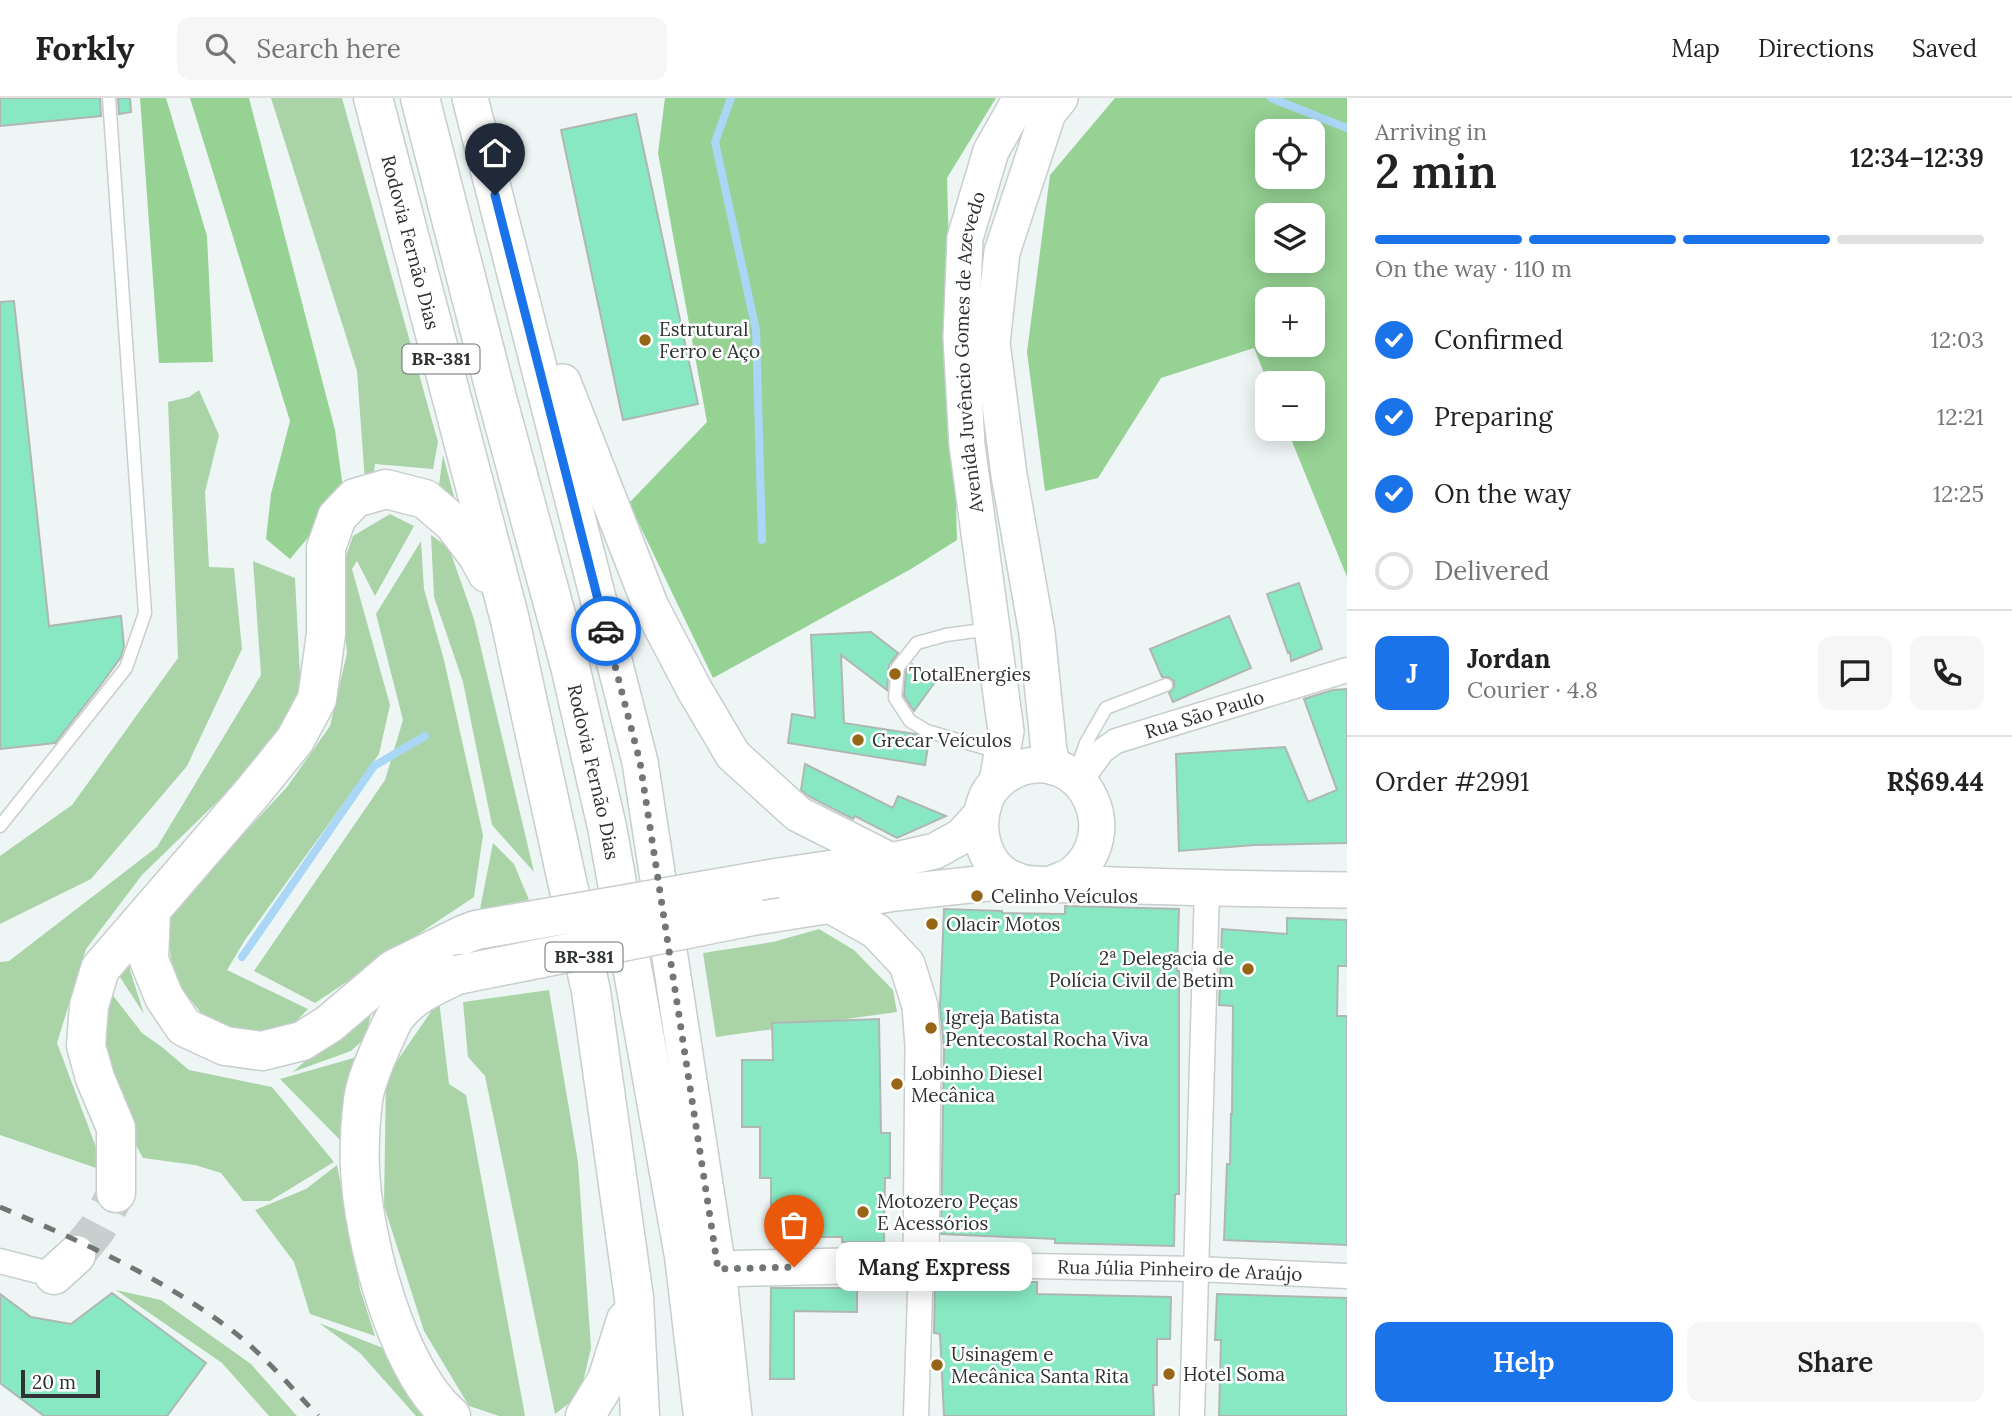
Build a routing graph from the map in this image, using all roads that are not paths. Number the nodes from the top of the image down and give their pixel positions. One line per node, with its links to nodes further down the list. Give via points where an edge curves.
1 (109, 98): 16 (lane, via 145,613 126,668)
2 (373, 98): 8 (highway, Rodovia Fernão Dias / BR-381)
3 (420, 98): 36 (highway, Rodovia Fernão Dias / BR-381, via 570,666 607,827 684,1256)
4 (470, 98): 7 (main road)
5 (1021, 98): 9 (main road, Avenida Juvêncio Gomes de Azevedo, via 991,151 965,238 961,338 967,444)
6 (1059, 98): 13 (main road, Avenida Juvêncio Gomes de Azevedo, via 1048,113 1002,252 992,343 1037,633 1049,751)
7 (501, 219): 17 (main road, via 651,607 733,755 798,814); 29 (main road, via 640,762)
8 (510, 620): 24 (highway, via 478,556 453,523 425,499 386,489 355,498 337,517 326,548 326,634 317,699 295,740); 32 (highway, Rodovia Fernão Dias / BR-381, via 591,991)
9 (992, 628): 12 (main road, Avenida Juvêncio Gomes de Azevedo, via 1006,731); 12 (lane, via 917,643 898,667 895,698 910,721)
10 (1347, 670): 13 (street, Rua São Paulo, via 1116,741)
11 (1166, 685): 13 (lane, via 1106,708)
12 (1000, 768): 13 (main road, via 1024,767); 14 (main road)
13 (1069, 776): 15 (main road, via 1095,805)
14 (980, 816): 17 (main road, via 962,836 935,851); 18 (main road, via 987,854 999,870)
15 (1098, 824): 19 (main road, via 1086,861 1072,875); 20 (main road, via 1128,868)
16 (0, 826)
17 (891, 861): 24 (highway, bridge, via 476,930 394,970 302,1041 262,1051 225,1046 184,1027 164,997 149,960)
18 (1016, 880): 19 (main road); 23 (main road)
19 (1054, 883): 20 (main road)
20 (1164, 888): 21 (main road)
21 (1207, 888): 22 (main road); 30 (street)
22 (1347, 890)
23 (828, 904): 27 (main road, via 876,931 908,964 920,1006); 33 (highway, bridge, via 457,975 417,995 394,1017 364,1097 360,1171 366,1219 393,1320 413,1364 440,1407)
24 (151, 910): 25 (highway, via 100,969 89,1006 86,1046 116,1128)
25 (116, 1193)
26 (0, 1261): 28 (street)
27 (921, 1264): 29 (main road, Rua Júlia Pinheiro de Araújo); 30 (street, Rua Júlia Pinheiro de Araújo); 38 (street)
28 (65, 1265)
29 (718, 1269): 37 (main road)
30 (1197, 1269): 31 (street, Rua Júlia Pinheiro de Araújo); 39 (street)
31 (1347, 1276)
32 (634, 1298): 34 (highway, BR-381, via 607,1380); 35 (highway, Rodovia Fernão Dias / BR-381)
33 (451, 1416)
34 (585, 1416)
35 (639, 1416)
36 (703, 1416)
37 (734, 1416)
38 (916, 1416)
39 (1192, 1416)

